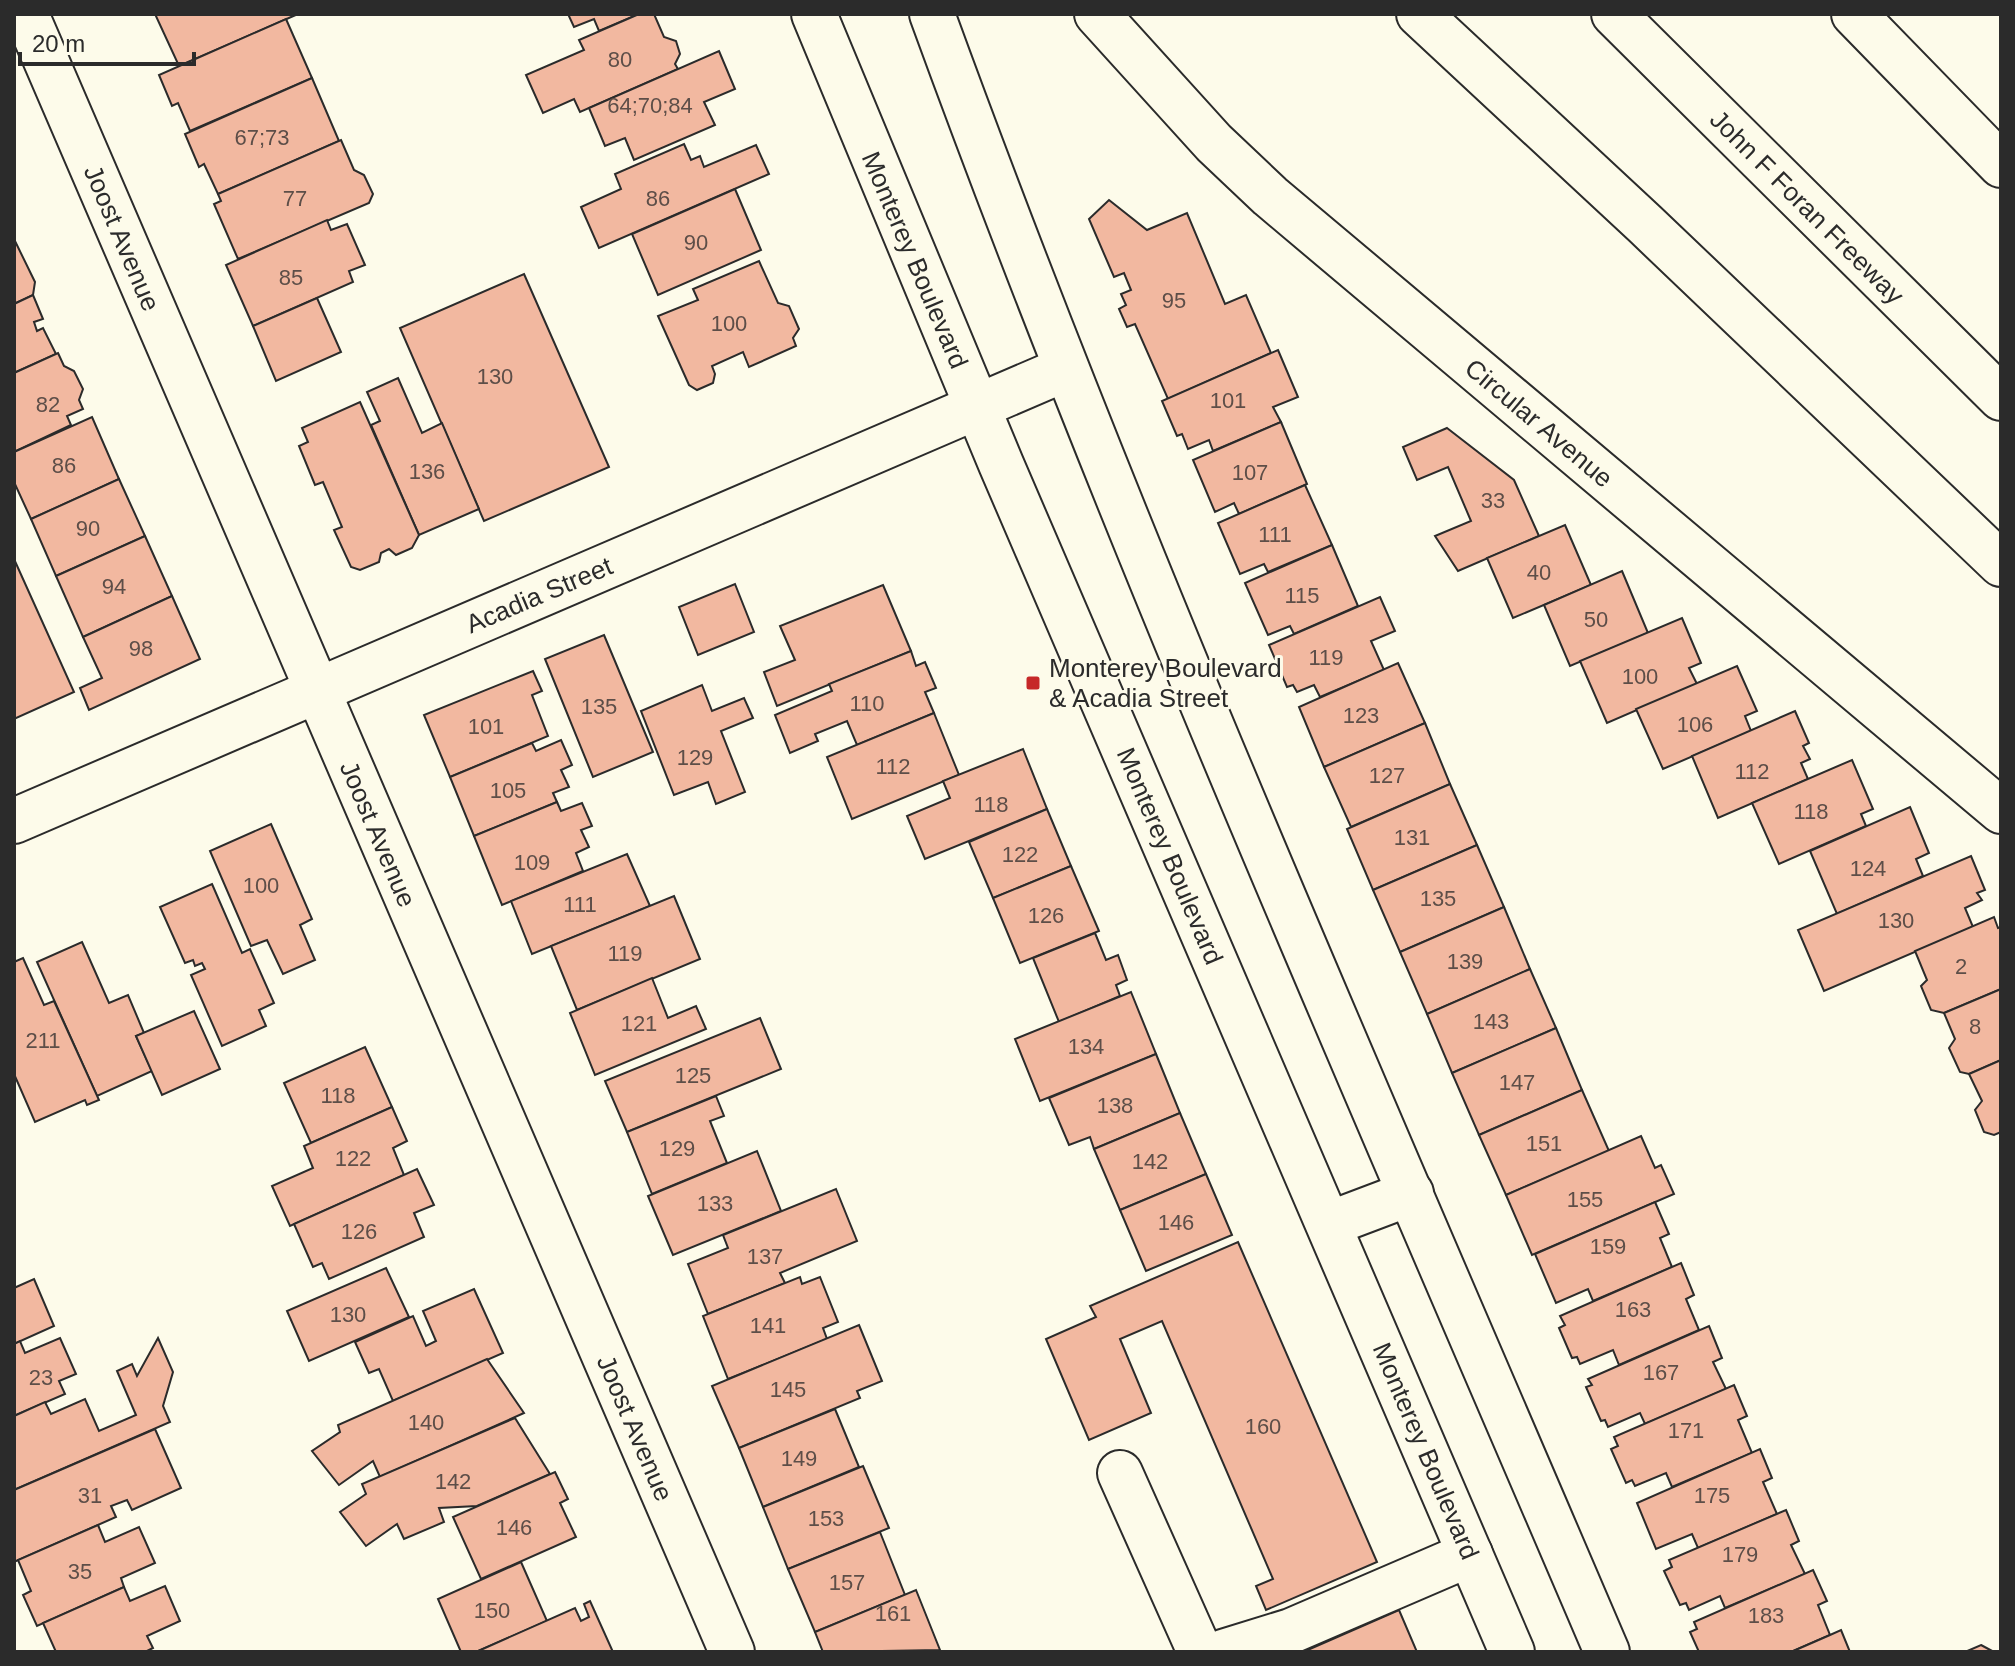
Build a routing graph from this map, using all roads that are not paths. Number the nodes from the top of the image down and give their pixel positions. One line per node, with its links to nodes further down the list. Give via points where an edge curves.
1 (26, 14): 13 (main road, Joost Avenue)
2 (1097, 14): 14 (main road, Circular Avenue, via 1214,143 1270,196)
3 (1419, 14): 12 (main road)
4 (1614, 14): 10 (main road, John F Foran Freeway)
5 (1854, 14): 8 (main road)
6 (813, 17): 11 (main road, Monterey Boulevard)
7 (941, 22): 9 (main road)
8 (2001, 165)
9 (1065, 369): 11 (main road, Acadia Street); 16 (main road)
10 (2001, 398)
11 (976, 406): 13 (main road, Acadia Street); 17 (main road, Monterey Boulevard)
12 (2001, 564)
13 (317, 691): 15 (main road, Acadia Street); 20 (main road, Joost Avenue)
14 (2001, 811)
15 (14, 821)
16 (1411, 1193): 17 (main road); 24 (main road)
17 (1329, 1224): 19 (main road, Monterey Boulevard)
18 (1120, 1473): 21 (main road)
19 (1470, 1554): 22 (main road, via 1291,1631); 23 (main road, Monterey Boulevard)
20 (732, 1652)
21 (1200, 1652)
22 (1223, 1652)
23 (1512, 1652)
24 (1607, 1652)

